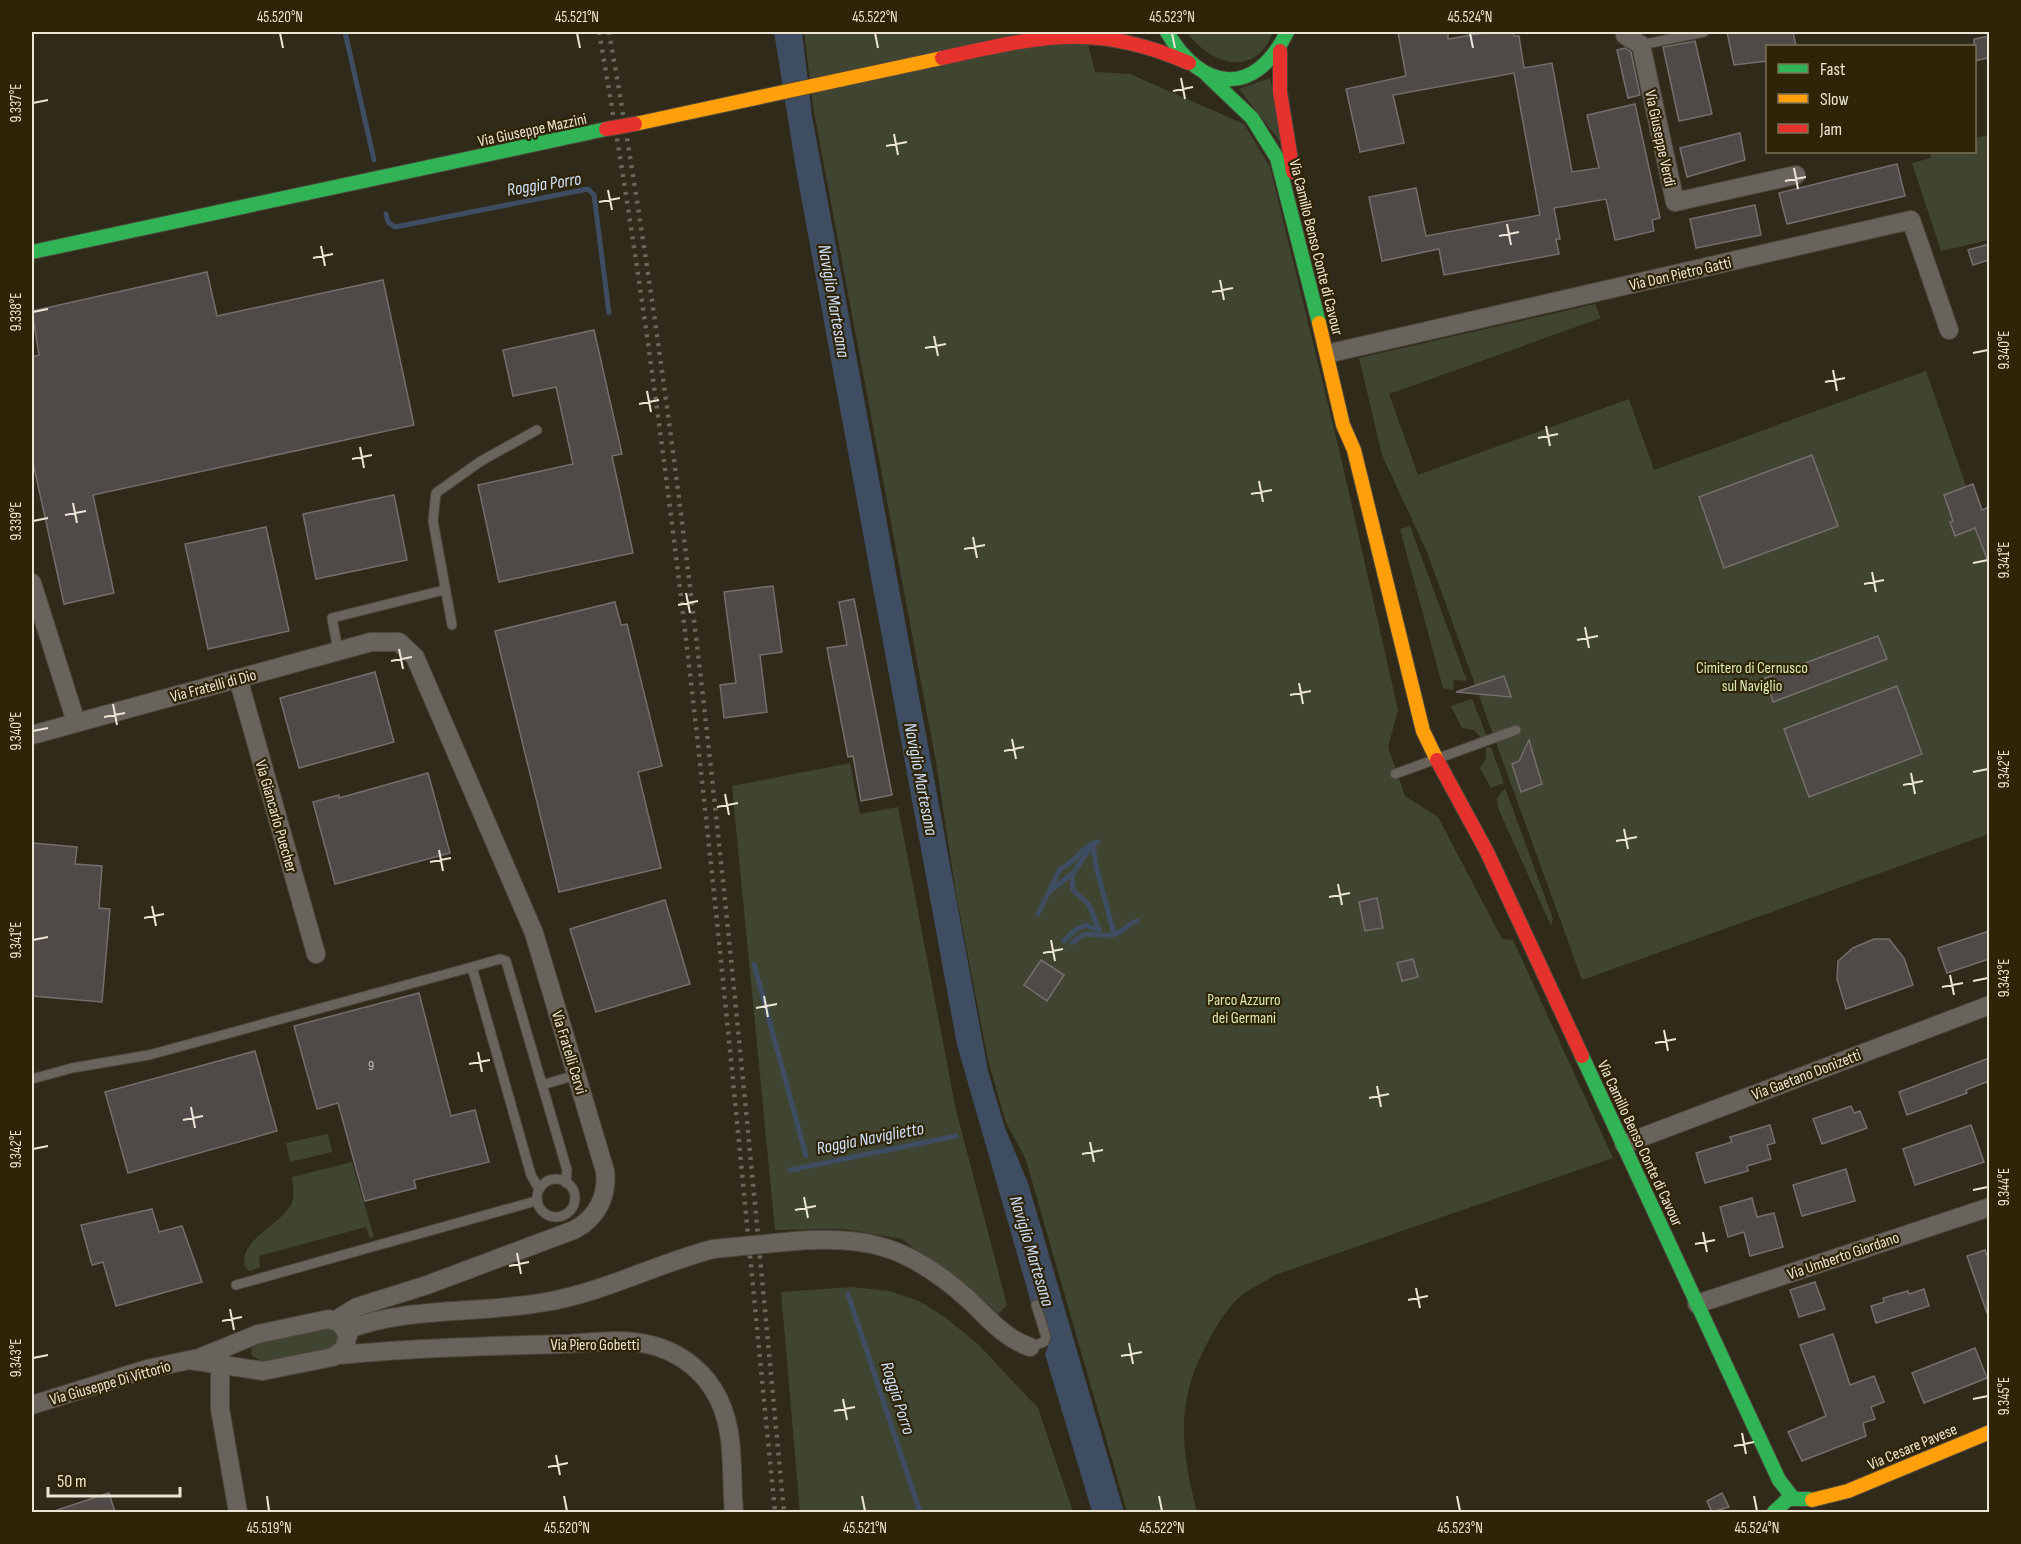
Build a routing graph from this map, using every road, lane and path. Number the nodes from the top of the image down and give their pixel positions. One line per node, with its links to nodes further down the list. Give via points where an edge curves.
1 (1053, 32): 6 (street, Via Giuseppe Mazzini)
2 (1167, 32): 9 (street)
3 (1287, 32): 8 (street)
4 (1625, 32): 7 (street)
5 (1704, 32): 7 (lane)
6 (1040, 37): 9 (street, Via Giuseppe Mazzini, via 1087,34 1120,38); 12 (street, Via Giuseppe Mazzini, bridge)
7 (1641, 45): 11 (street, Via Giuseppe Verdi, via 1675,202)
8 (1280, 51): 10 (street, via 1268,65 1248,77 1222,80); 14 (street, Via Camillo Benso Conte di Cavour, via 1280,92 1296,188)
9 (1189, 63): 10 (street, Via Camillo Benso Conte di Cavour)
10 (1207, 75): 16 (street, Via Camillo Benso Conte di Cavour, via 1250,116 1280,164 1343,425)
11 (1796, 175)
12 (32, 252)
13 (1948, 330): 14 (street, Via Don Pietro Gatti, via 1911,220)
14 (1335, 352): 16 (street, Via Camillo Benso Conte di Cavour, via 1352,423)
15 (537, 430): 18 (lane, via 481,461 436,493 433,522)
16 (1354, 450): 22 (street, Via Camillo Benso Conte di Cavour)
17 (32, 584): 24 (street)
18 (444, 590): 19 (lane); 21 (lane, via 332,618)
19 (452, 625)
20 (395, 640): 21 (street, Via Fratelli di Dio); 35 (street, Via Fratelli Cervi, via 415,657 534,933)
21 (338, 651): 23 (street, Via Fratelli di Dio)
22 (1409, 670): 25 (street, Via Camillo Benso Conte di Cavour); 29 (street, Via Camillo Benso Conte di Cavour, via 1423,731)
23 (238, 678): 24 (street, Via Fratelli di Dio); 32 (street, Via Giancarlo Puecher)
24 (76, 722): 27 (street, Via Fratelli di Dio)
25 (1435, 722)
26 (1516, 730): 28 (lane)
27 (32, 735)
28 (1448, 749): 29 (lane); 31 (street, Via Camillo Benso Conte di Cavour, via 1469,795)
29 (1437, 759): 30 (lane); 31 (street, Via Camillo Benso Conte di Cavour)
30 (1395, 774)
31 (1487, 852): 38 (street, Via Camillo Benso Conte di Cavour)
32 (316, 954)
33 (472, 967): 36 (lane, via 149,1055); 37 (lane, via 500,959 506,961); 40 (lane, via 531,1176)
34 (1989, 1005): 38 (street, Via Gaetano Donizetti)
35 (576, 1075): 37 (lane); 46 (street, Via Fratelli Cervi, via 605,1171 605,1194 591,1218 555,1237 357,1307)
36 (32, 1079)
37 (542, 1084): 39 (lane)
38 (1624, 1144): 44 (street, Via Camillo Benso Conte di Cavour)
39 (567, 1182): 40 (lane, via 554,1179); 41 (lane, via 575,1199 565,1215 547,1216)
40 (539, 1189): 41 (lane)
41 (536, 1201): 43 (lane)
42 (1989, 1207): 44 (street, Via Umberto Giordano)
43 (236, 1285)
44 (1697, 1304): 55 (street, Via Camillo Benso Conte di Cavour)
45 (1036, 1305): 48 (lane, via 1046,1337 1044,1342)
46 (343, 1330): 47 (street, Via Giuseppe Di Vittorio, via 326,1320); 48 (street, bridge, via 378,1319 555,1300 713,1249 829,1238 852,1239 906,1255 960,1293 1011,1340); 49 (street, Via Piero Gobetti); 50 (street, via 346,1347)
47 (252, 1337): 51 (street, Via Giuseppe Di Vittorio); 52 (street, via 243,1353)
48 (1029, 1347)
49 (406, 1348): 50 (street, Via Piero Gobetti); 62 (street, Via Piero Gobetti, via 634,1342 668,1350 699,1372 723,1409 730,1439)
50 (338, 1355): 52 (street, Via Giuseppe Di Vittorio)
51 (220, 1358): 52 (street, Via Giuseppe Di Vittorio); 53 (street, Via Giuseppe Di Vittorio, via 147,1369); 61 (street, via 220,1409)
52 (257, 1371)
53 (32, 1404)
54 (1989, 1432): 56 (street, Via Cesare Pavese)
55 (1779, 1480): 57 (street, Via Camillo Benso Conte di Cavour); 59 (street, Via Camillo Benso Conte di Cavour)
56 (1848, 1491): 58 (street, Via Cesare Pavese); 60 (street, Via Cesare Pavese)
57 (1793, 1498): 58 (street); 59 (street)
58 (1812, 1500): 60 (street)
59 (1776, 1509)
60 (1827, 1511)
61 (238, 1512)
62 (734, 1512)

